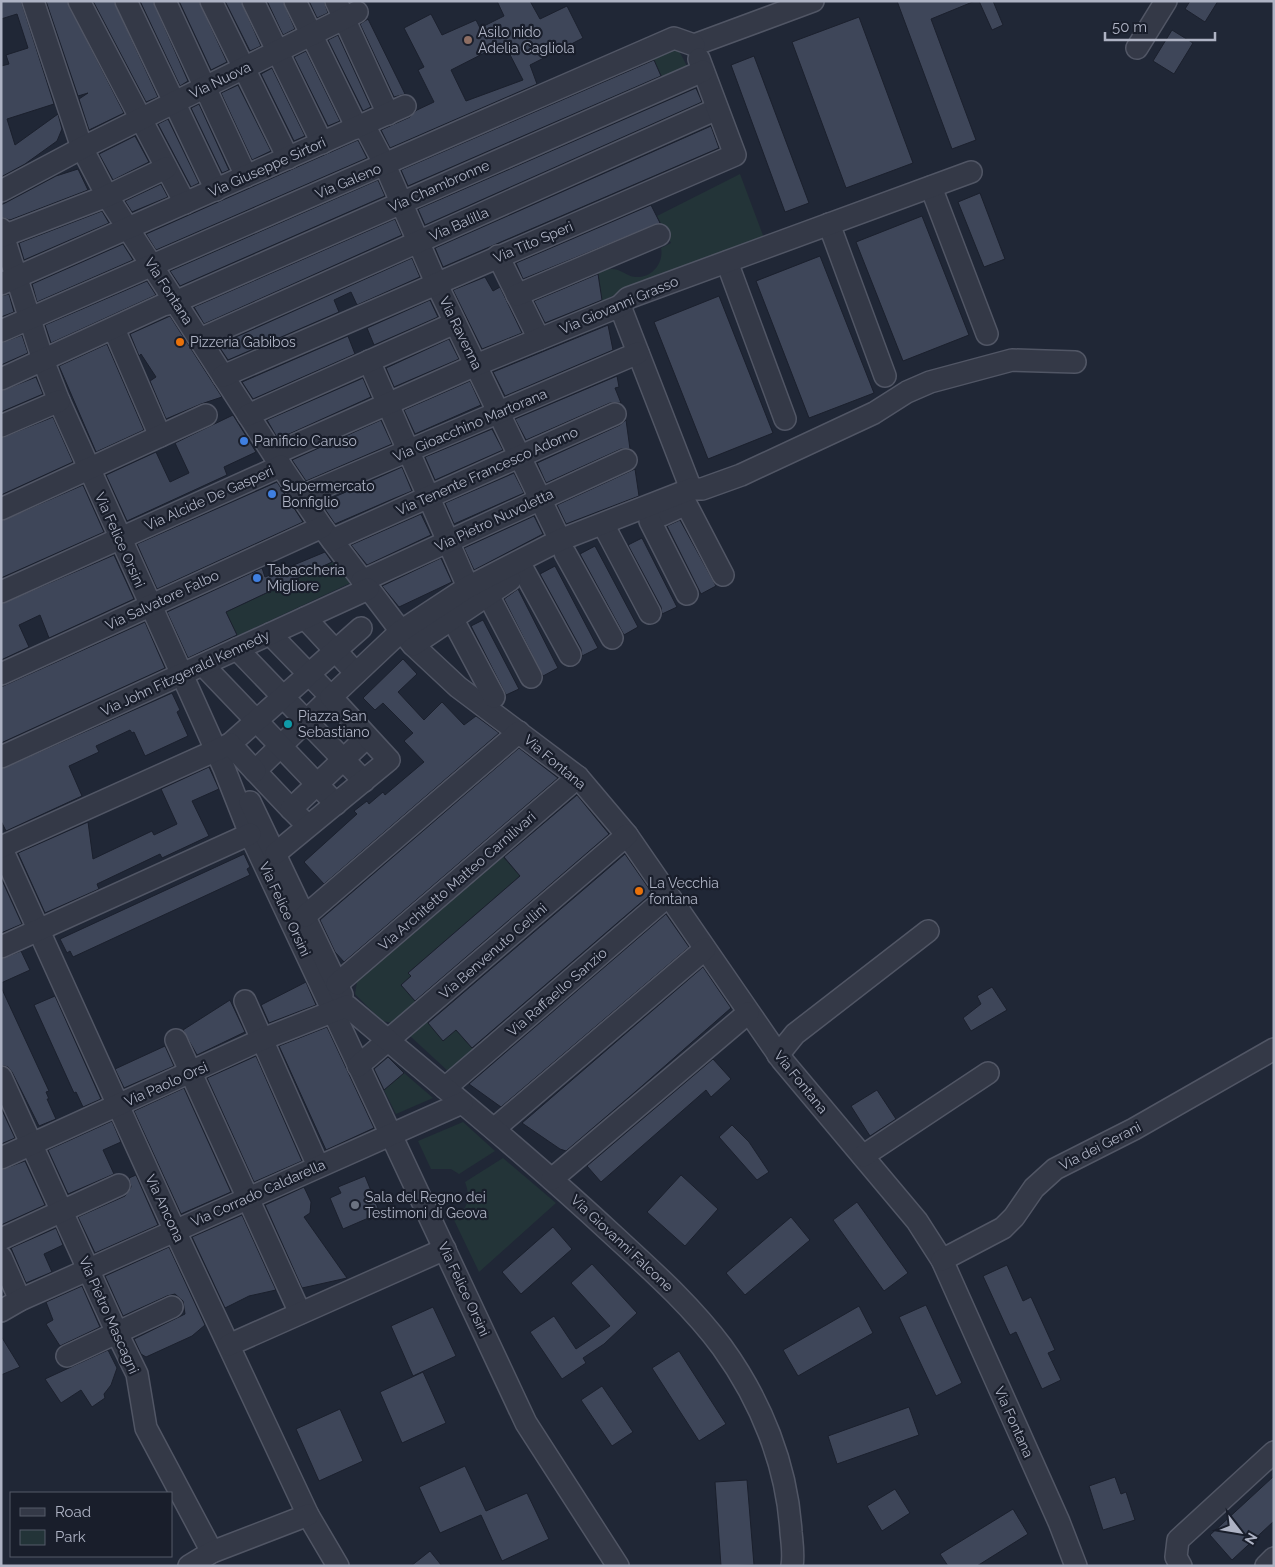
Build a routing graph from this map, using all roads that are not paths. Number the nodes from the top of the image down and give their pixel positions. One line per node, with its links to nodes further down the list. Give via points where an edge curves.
1 (34, 1): 23 (street, Via Fontana)
2 (79, 1): 20 (street)
3 (126, 1): 18 (street)
4 (166, 1): 17 (street)
5 (211, 1): 15 (street)
6 (253, 1): 14 (street)
7 (295, 1): 11 (street, Via Ravenna)
8 (813, 1): 12 (street)
9 (1166, 1): 13 (street)
10 (345, 10): 11 (street, Via Nuova); 21 (street, Via Giuseppe Sirtori, via 397,110)
11 (310, 35): 14 (street, Via Nuova); 21 (street, Via Ravenna)
12 (694, 45): 16 (street, Via Tito Speri); 25 (street, Via Galeno, via 674,38)
13 (1137, 48)
14 (277, 51): 15 (street, Via Nuova); 22 (street)
15 (244, 68): 17 (street, Via Nuova); 24 (street)
16 (704, 71): 19 (street, Via Tito Speri); 34 (street, Via Chambronne)
17 (204, 87): 18 (street, Via Nuova); 28 (street)
18 (173, 103): 20 (street, Via Nuova); 30 (street)
19 (717, 109): 39 (street, Via Balilla); 40 (street, Via Tito Speri, via 735,155)
20 (141, 119): 23 (street, Via Nuova); 26 (street)
21 (360, 126): 22 (street, Via Giuseppe Sirtori); 25 (street, Via Ravenna)
22 (322, 143): 24 (street, Via Giuseppe Sirtori)
23 (82, 148): 31 (street, Via Nuova); 32 (street, Via Fontana)
24 (288, 158): 28 (street, Via Giuseppe Sirtori)
25 (385, 165): 34 (street, Via Ravenna); 42 (street, Via Galeno)
26 (166, 168): 32 (street); 33 (street)
27 (971, 172): 29 (street, Via Giovanni Grasso)
28 (246, 176): 30 (street, Via Giuseppe Sirtori)
29 (931, 187): 35 (street, Via Giovanni Grasso); 52 (street)
30 (216, 190): 33 (street, Via Giuseppe Sirtori)
31 (1, 191)
32 (107, 196): 36 (street, Via Fontana); 37 (street)
33 (185, 203): 36 (street, Via Giuseppe Sirtori)
34 (402, 203): 39 (street, Via Ravenna); 46 (street, Via Chambronne)
35 (829, 224): 41 (street, Via Giovanni Grasso); 61 (street)
36 (128, 228): 42 (street, Via Fontana); 43 (street, Via Giuseppe Sirtori)
37 (2, 233): 43 (street, Via Felice Orsini)
38 (659, 235): 45 (street)
39 (418, 242): 44 (street, Via Ravenna); 53 (street, Via Balilla)
40 (498, 256): 44 (street, Via Tito Speri); 45 (street)
41 (727, 262): 47 (street, Via Giovanni Grasso, via 628,298); 69 (street)
42 (151, 264): 46 (street, Via Fontana); 48 (street, Via Galeno)
43 (9, 281): 48 (street, Via Felice Orsini)
44 (437, 285): 49 (street, Via Ravenna); 60 (street, Via Tito Speri)
45 (517, 296): 54 (street)
46 (176, 302): 50 (street, Via Chambronne); 53 (street, Via Fontana)
47 (620, 306): 54 (street, Via Giovanni Grasso); 55 (street)
48 (29, 319): 51 (street, Via Galeno); 56 (street, Via Felice Orsini)
49 (455, 323): 57 (street); 59 (street, Via Ravenna)
50 (114, 329): 56 (street, Via Chambronne); 71 (street)
51 (1, 331)
52 (987, 334)
53 (200, 339): 60 (street, Via Fontana)
54 (538, 339): 59 (street, Via Giovanni Grasso)
55 (638, 353): 65 (street, Via Gioacchino Martorana); 77 (street)
56 (43, 360): 62 (street, Via Chambronne); 63 (street, Via Felice Orsini)
57 (369, 361): 64 (street); 68 (street)
58 (1076, 362): 77 (street, via 1012,360 930,382 874,413 740,475 702,489)
59 (476, 365): 64 (street, Via Giovanni Grasso); 65 (street, Via Ravenna)
60 (223, 376): 68 (street, Via Fontana)
61 (885, 376)
62 (1, 378)
63 (59, 400): 70 (street); 76 (street, Via Felice Orsini)
64 (388, 405): 72 (street); 74 (street, Via Giovanni Grasso)
65 (499, 412): 72 (street, Via Gioacchino Martorana); 73 (street, Via Ravenna)
66 (615, 414): 73 (street, Via Tenente Francesco Adorno)
67 (206, 415): 71 (street)
68 (248, 415): 74 (street, Via Fontana)
69 (785, 419)
70 (1, 426)
71 (160, 436): 76 (street)
72 (408, 451): 78 (street, Via Gioacchino Martorana); 79 (street)
73 (520, 456): 79 (street, Via Tenente Francesco Adorno); 80 (street, Via Ravenna)
74 (277, 460): 78 (street, Via Fontana); 85 (street, Via Alcide De Gasperi)
75 (626, 460): 80 (street, Via Pietro Nuvoletta)
76 (88, 468): 81 (street); 85 (street, Via Felice Orsini)
77 (691, 489): 83 (street)
78 (302, 496): 84 (street, Via Fontana)
79 (428, 497): 84 (street, Via Tenente Francesco Adorno); 86 (street)
80 (541, 499): 86 (street, Via Pietro Nuvoletta); 87 (street, Via Ravenna)
81 (1, 509)
82 (650, 521): 83 (street); 89 (street, via 686,504); 93 (street)
83 (606, 530): 87 (street); 96 (street)
84 (327, 534): 90 (street, Via Fontana); 95 (street, Via Salvatore Falbo)
85 (119, 538): 92 (street, Via Alcide De Gasperi); 95 (street, Via Felice Orsini)
86 (448, 541): 90 (street, Via Pietro Nuvoletta); 91 (street)
87 (563, 547): 88 (street); 102 (street, Via Ravenna)
88 (521, 567): 91 (street); 106 (street)
89 (723, 575)
90 (365, 585): 94 (street, Via John Fitzgerald Kennedy); 101 (street, Via Fontana)
91 (478, 590): 98 (street); 101 (street); 112 (street)
92 (1, 592)
93 (687, 594)
94 (338, 603): 97 (street, Via John Fitzgerald Kennedy); 99 (street)
95 (150, 605): 109 (street, Via Salvatore Falbo); 110 (street, Via Felice Orsini)
96 (650, 613)
97 (305, 618): 100 (street, Via John Fitzgerald Kennedy); 105 (street)
98 (453, 620): 101 (street); 114 (street)
99 (361, 628): 104 (street); 105 (street)
100 (270, 634): 103 (street, Via John Fitzgerald Kennedy); 111 (street)
101 (407, 638): 104 (street); 118 (street, Via Fontana, via 458,687)
102 (612, 638)
103 (237, 649): 107 (street, Via John Fitzgerald Kennedy); 113 (street)
104 (381, 650): 108 (street)
105 (335, 651): 108 (street); 111 (street)
106 (570, 655)
107 (203, 665): 110 (street, Via John Fitzgerald Kennedy); 116 (street)
108 (356, 673): 115 (street)
109 (1, 674)
110 (182, 674): 121 (street, Via Felice Orsini); 122 (street, Via John Fitzgerald Kennedy)
111 (309, 674): 113 (street); 115 (street)
112 (531, 677)
113 (283, 697): 116 (street); 117 (street)
114 (494, 697)
115 (331, 698): 117 (street); 119 (street)
116 (256, 721): 120 (street); 121 (street)
117 (306, 722): 120 (street); 123 (street)
118 (519, 732): 125 (street, Via Fontana); 136 (street)
119 (367, 737): 123 (street); 126 (street, via 389,760)
120 (281, 747): 124 (street); 127 (street)
121 (223, 754): 124 (street); 131 (street, Via Felice Orsini); 133 (street); 134 (street, via 254,806)
122 (1, 757)
123 (343, 760): 126 (street); 127 (street)
124 (255, 771): 129 (street)
125 (578, 777): 132 (street, Via Fontana); 141 (street, Via Architetto Matteo Carnilivari)
126 (364, 781): 128 (street)
127 (317, 784): 128 (street); 129 (street)
128 (336, 804): 130 (street)
129 (291, 809): 130 (street)
130 (308, 827): 134 (street)
131 (250, 834): 137 (street); 143 (street, Via Felice Orsini)
132 (627, 835): 135 (street, Via Fontana); 147 (street, Via Benvenuto Cellini)
133 (1, 847): 137 (street, Via Ancona)
134 (276, 853): 136 (street)
135 (668, 896): 140 (street, Via Fontana); 154 (street, Via Raffaello Sanzio)
136 (305, 916): 141 (street)
137 (39, 930): 139 (street); 156 (street, Via Ancona)
138 (928, 931): 149 (street, via 795,1034)
139 (1, 947)
140 (705, 949): 144 (street, Via Fontana); 157 (street)
141 (337, 984): 143 (street)
142 (245, 1001): 146 (street)
143 (339, 1008): 146 (street, Via Paolo Orsi); 147 (street, Via Giovanni Falcone); 150 (street, Via Felice Orsini)
144 (748, 1013): 149 (street, Via Fontana); 163 (street)
145 (176, 1040): 151 (street)
146 (263, 1040): 151 (street, Via Paolo Orsi); 162 (street)
147 (388, 1041): 150 (street, Via Benvenuto Cellini); 154 (street, Via Giovanni Falcone)
148 (1274, 1049): 171 (street, Via dei Gerani, via 1134,1129 1055,1169 1034,1188 1003,1228)
149 (778, 1055): 160 (street, Via Fontana)
150 (358, 1066): 158 (street, Via Felice Orsini)
151 (192, 1072): 156 (street, Via Paolo Orsi); 165 (street)
152 (988, 1073): 160 (street)
153 (1, 1078): 159 (street, Via Pietro Mascagni)
154 (445, 1088): 155 (street, Via Giovanni Falcone)
155 (462, 1102): 157 (street, Via Giovanni Falcone); 158 (street, Via Corrado Caldarella)
156 (118, 1105): 159 (street, Via Paolo Orsi); 167 (street, Via Ancona)
157 (494, 1129): 163 (street, Via Giovanni Falcone)
158 (392, 1134): 162 (street, Via Corrado Caldarella); 169 (street, Via Felice Orsini)
159 (32, 1144): 161 (street, Via Paolo Orsi); 166 (street, Via Pietro Mascagni)
160 (863, 1156): 171 (street, Via Fontana, via 916,1221)
161 (1, 1158)
162 (318, 1166): 165 (street, Via Corrado Caldarella)
163 (552, 1178): 187 (street, Via Giovanni Falcone, via 685,1302 722,1347 751,1393 768,1428 782,1469 790,1516)
164 (118, 1184): 166 (street)
165 (248, 1198): 167 (street, Via Corrado Caldarella); 176 (street)
166 (63, 1210): 168 (street); 172 (street, Via Pietro Mascagni)
167 (175, 1231): 172 (street, Via Corrado Caldarella); 178 (street, Via Ancona)
168 (1, 1239)
169 (445, 1249): 176 (street); 186 (street, Via Felice Orsini, via 526,1423)
170 (1, 1257): 173 (street)
171 (942, 1260): 188 (street, Via Fontana)
172 (89, 1270): 173 (street, Via Corrado Caldarella); 177 (street, Via Pietro Mascagni)
173 (20, 1300): 175 (street, Via Corrado Caldarella)
174 (172, 1307): 177 (street)
175 (1, 1311)
176 (300, 1313): 178 (street)
177 (117, 1333): 179 (street); 182 (street, Via Pietro Mascagni, via 137,1374 146,1428)
178 (229, 1345): 181 (street, Via Ancona)
179 (67, 1356)
180 (1274, 1452): 189 (street, via 1178,1540 1176,1557)
181 (308, 1515): 182 (street); 185 (street, Via Ancona)
182 (212, 1552): 184 (street)
183 (1274, 1558): 190 (street)
184 (189, 1566)
185 (338, 1566)
186 (618, 1566)
187 (792, 1566)
188 (1076, 1566)
189 (1181, 1566)
190 (1266, 1566)

